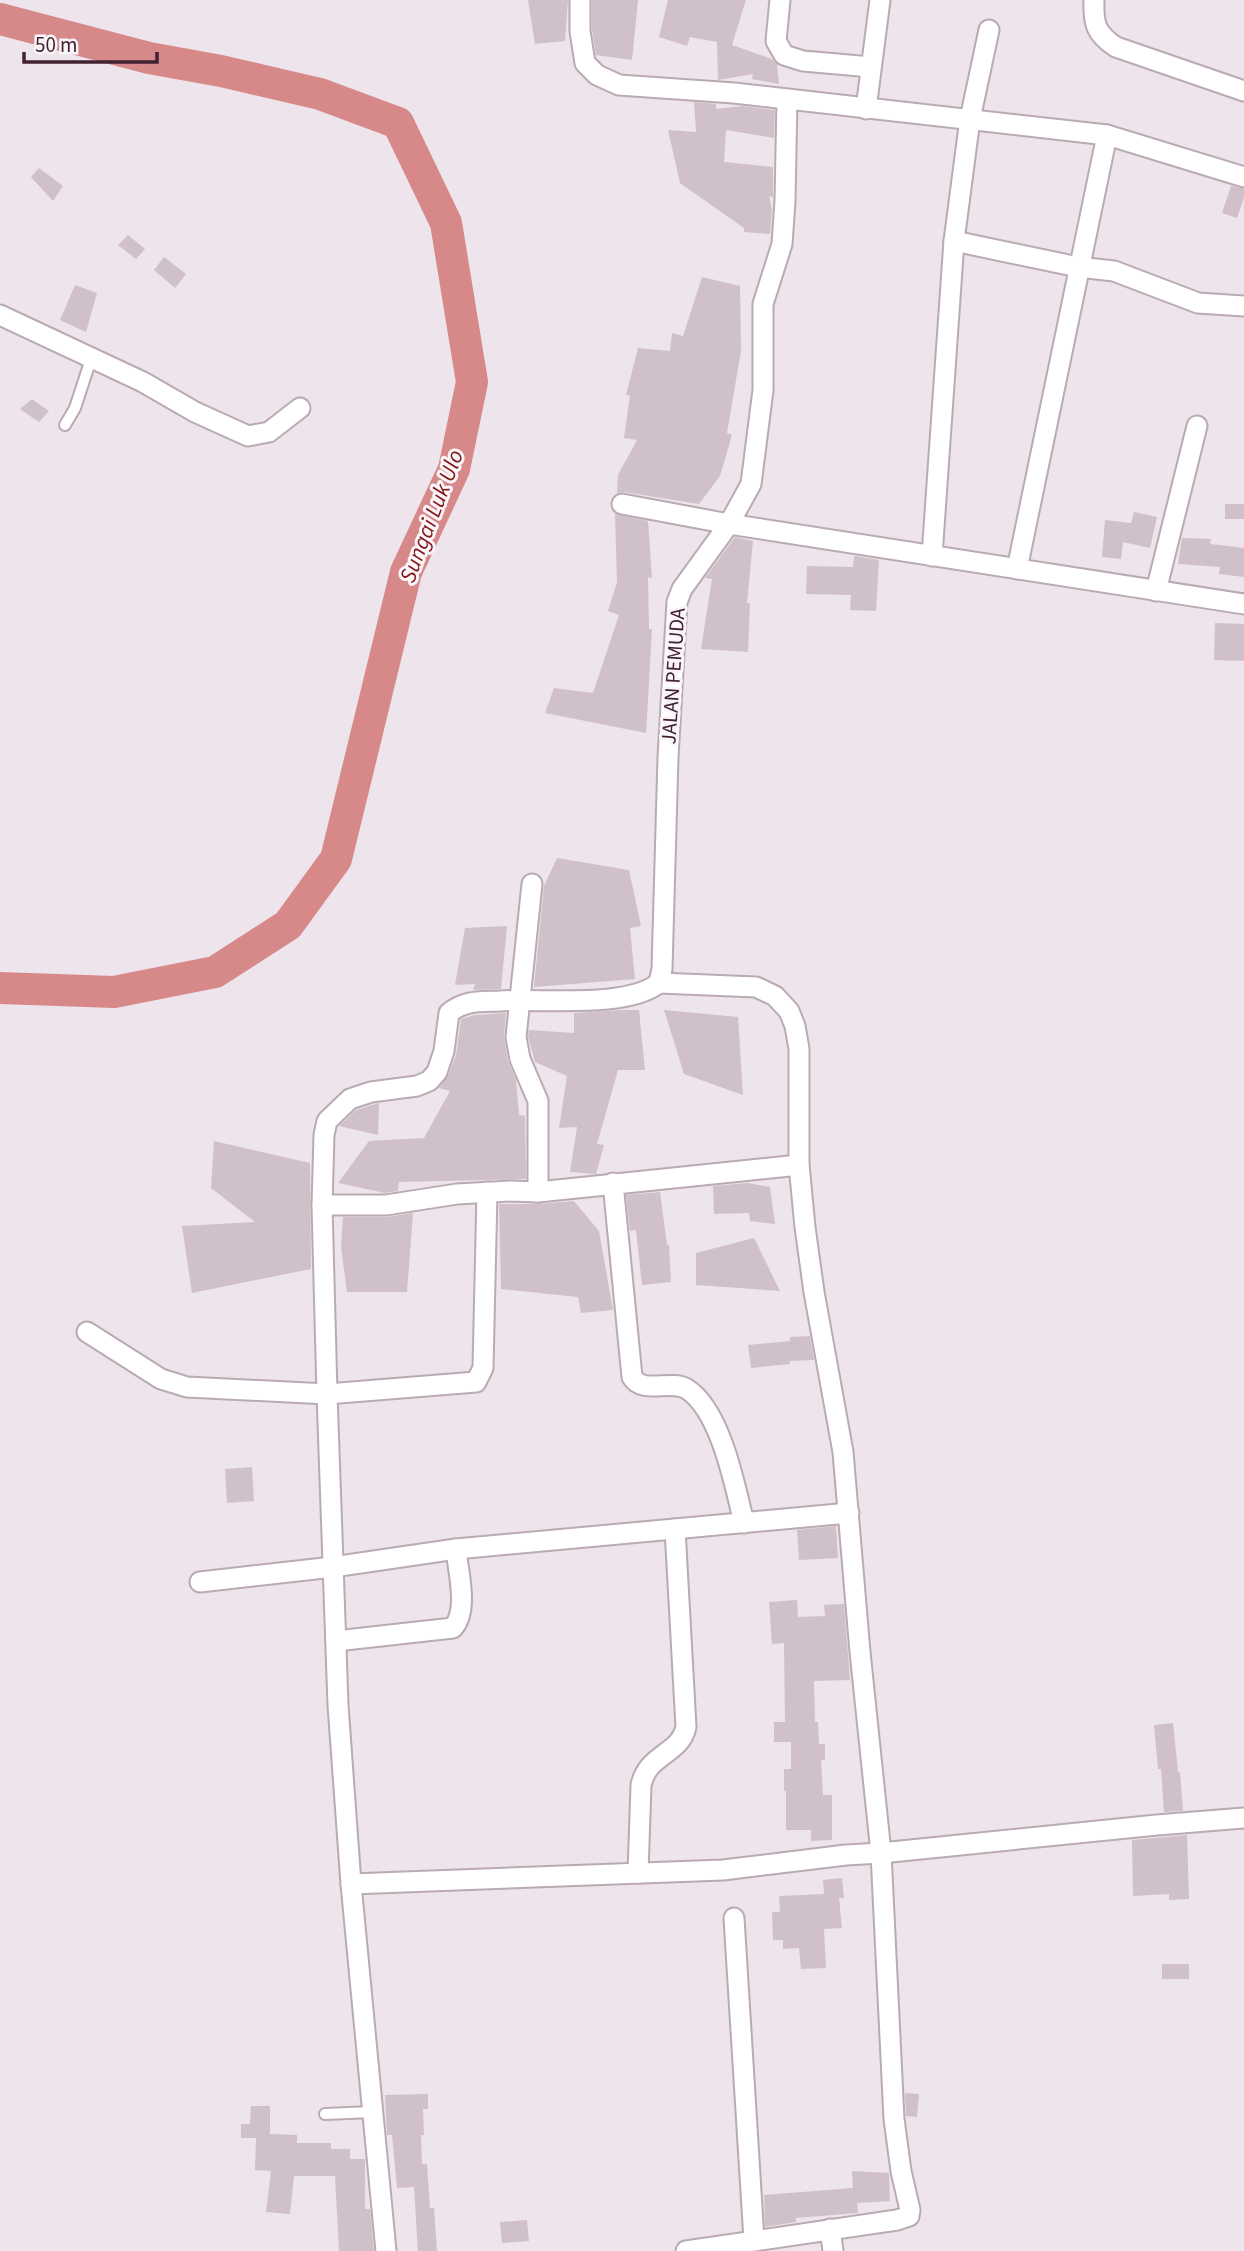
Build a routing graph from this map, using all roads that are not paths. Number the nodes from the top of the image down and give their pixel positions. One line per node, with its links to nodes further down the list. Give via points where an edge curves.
1 (580, 0): 8 (street, via 585,63 597,75 619,85)
2 (780, 0): 6 (street, via 776,41 783,55)
3 (880, 0): 6 (street)
4 (1094, 0): 7 (street, via 1095,23 1102,38 1116,47)
5 (989, 30): 10 (street)
6 (871, 67): 9 (street)
7 (1244, 91)
8 (787, 99): 9 (street); 22 (street, JALAN PEMUDA, via 782,244 763,304 760,425 751,484)
9 (874, 110): 10 (street)
10 (970, 119): 11 (street); 13 (street)
11 (1107, 135): 12 (street); 14 (street)
12 (1244, 177)
13 (954, 242): 14 (street); 23 (street)
14 (1078, 267): 15 (street, via 1114,271 1198,303); 24 (street)
15 (1244, 306)
16 (0, 315): 17 (street)
17 (91, 359): 18 (street, via 248,436 269,432); 19 (lane)
18 (300, 408)
19 (65, 425)
20 (1197, 426): 25 (street)
21 (622, 504): 22 (street)
22 (729, 524): 23 (street); 28 (street, JALAN PEMUDA, via 677,602)
23 (932, 556): 24 (street)
24 (1017, 569): 25 (street)
25 (1156, 591): 26 (street)
26 (1244, 604)
27 (532, 884): 29 (street)
28 (659, 983): 29 (street, via 623,997); 30 (street, via 756,988 775,996 789,1011 799,1049)
29 (520, 999): 33 (street, via 517,1049 538,1101); 34 (street, via 460,1004 449,1013 438,1072 429,1081 371,1092 350,1099 335,1111 324,1135)
30 (799, 1165): 31 (street); 37 (street)
31 (613, 1183): 33 (street); 38 (street, via 632,1377 643,1385 687,1388 696,1398 727,1452)
32 (488, 1192): 33 (street); 34 (street, via 386,1205); 36 (street, via 483,1368 476,1381)
33 (538, 1192)
34 (322, 1205): 36 (street)
35 (87, 1332): 36 (street, via 161,1379 187,1387)
36 (327, 1394): 41 (street)
37 (849, 1513): 38 (street); 45 (street)
38 (744, 1523): 39 (street)
39 (675, 1530): 40 (street); 46 (street, via 686,1727 684,1738 644,1773)
40 (456, 1549): 41 (street); 43 (street, via 461,1605 460,1620 453,1628)
41 (332, 1567): 42 (street); 43 (street)
42 (200, 1582)
43 (336, 1641): 47 (street)
44 (1244, 1818): 45 (street)
45 (881, 1853): 46 (street, via 723,1870); 51 (street, via 894,2119 909,2216)
46 (638, 1872): 47 (street)
47 (351, 1884): 49 (street)
48 (734, 1918): 52 (street)
49 (372, 2112): 50 (lane); 53 (street)
50 (325, 2114)
51 (830, 2229): 52 (street); 55 (street)
52 (754, 2240): 54 (street)
53 (386, 2251)
54 (686, 2251)
55 (833, 2251)

